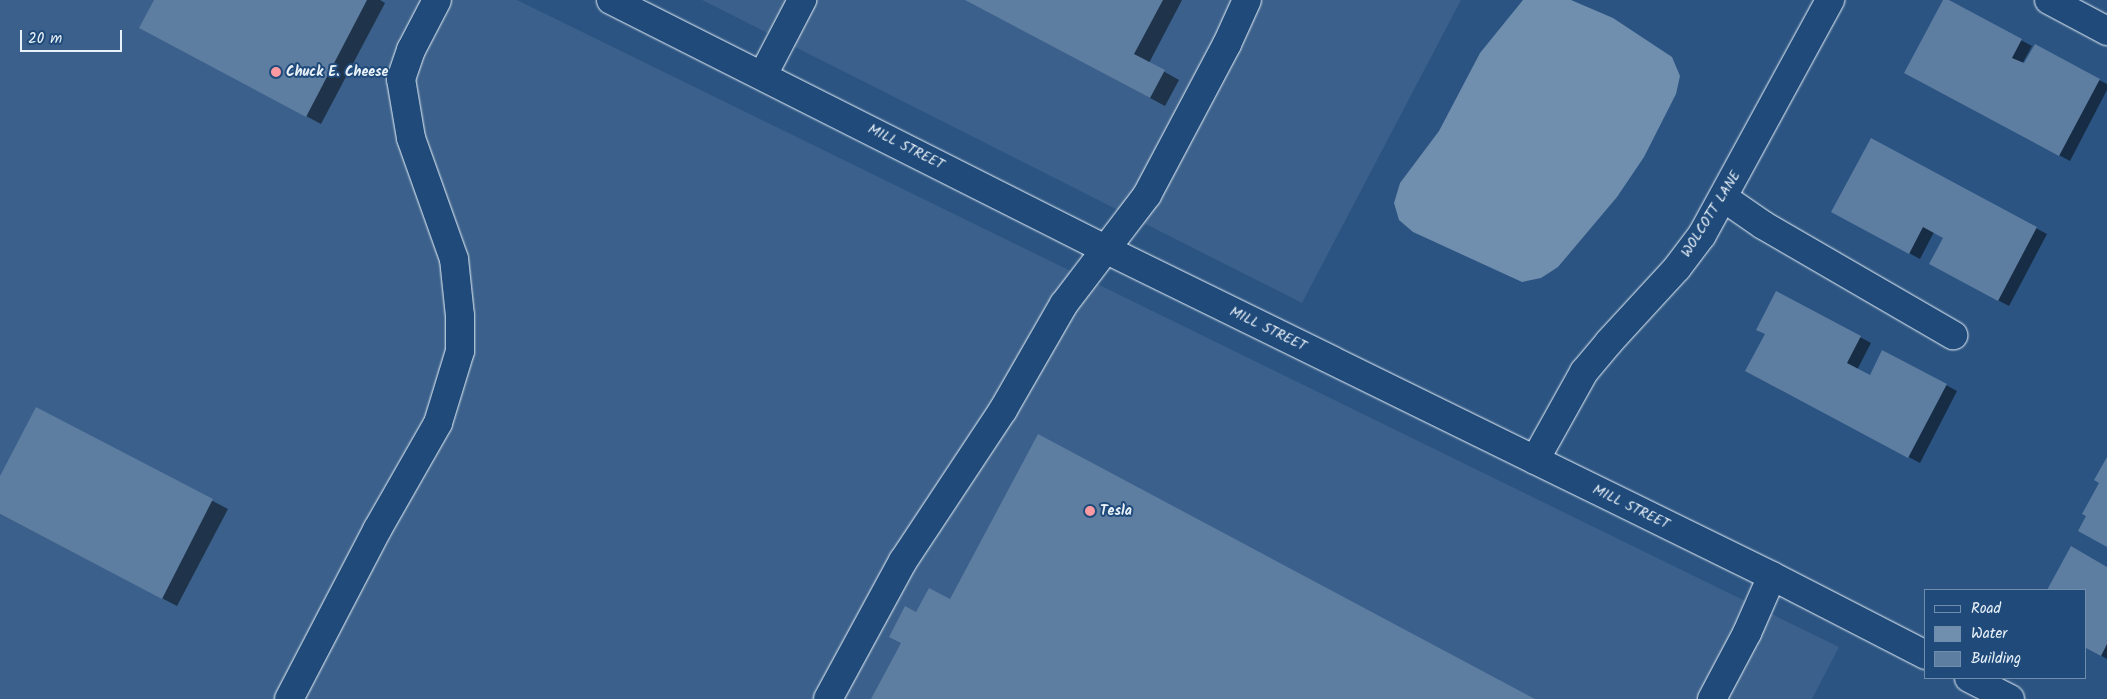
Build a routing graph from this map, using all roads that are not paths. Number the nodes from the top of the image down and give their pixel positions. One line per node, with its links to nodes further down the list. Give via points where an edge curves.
1 (437, 0): 16 (street, via 411,50 401,79 411,138 454,259 460,351 438,423 374,536)
2 (611, 0): 8 (street, MILL STREET)
3 (802, 0): 8 (street)
4 (1246, 0): 10 (street, via 1227,44 1146,195)
5 (1830, 0): 9 (street, WOLCOTT LANE)
6 (2050, 0): 7 (street)
7 (2107, 31)
8 (764, 75): 10 (street, MILL STREET)
9 (1724, 198): 11 (street, via 1763,225); 12 (street, WOLCOTT LANE, via 1677,268 1584,372)
10 (1106, 249): 12 (street, MILL STREET); 17 (street, via 1064,304 1003,410 903,561)
11 (1953, 335)
12 (1535, 460): 13 (street, MILL STREET)
13 (1772, 576): 14 (street, MILL STREET); 18 (street, via 1748,632)
14 (1924, 654)
15 (1971, 679): 19 (street)
16 (289, 699)
17 (828, 699)
18 (1712, 699)
19 (2010, 699)

